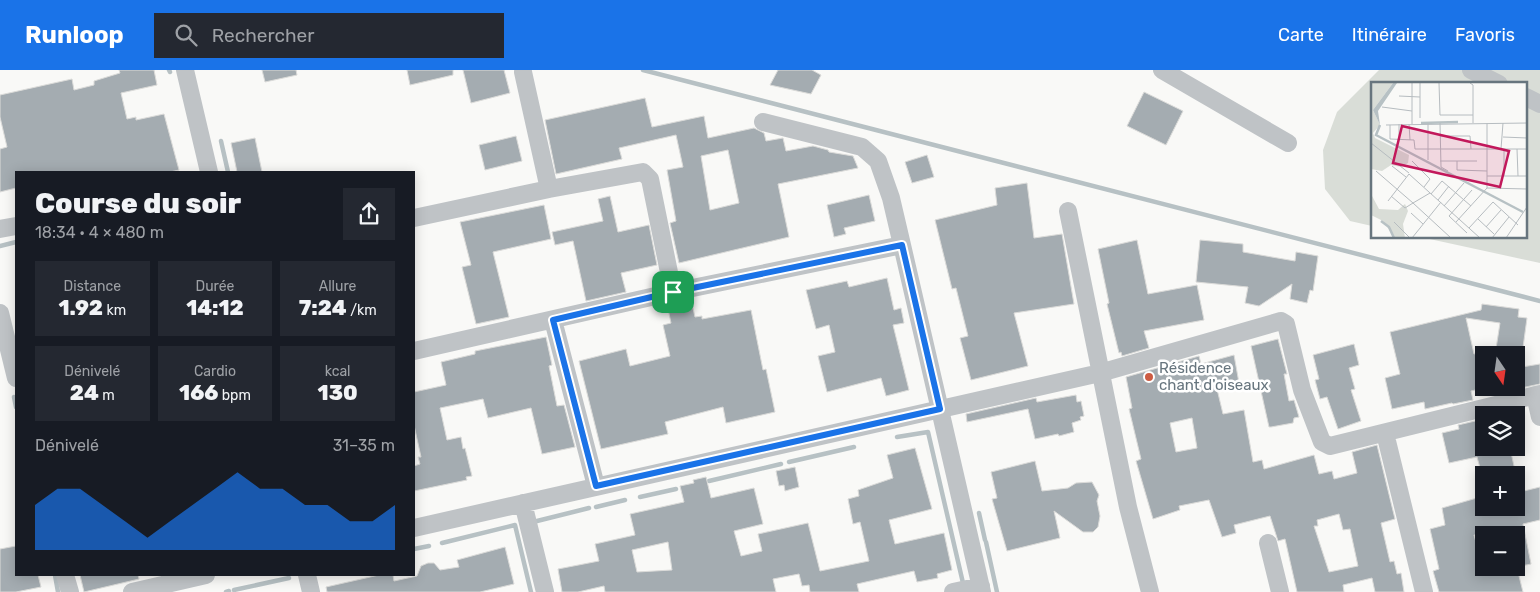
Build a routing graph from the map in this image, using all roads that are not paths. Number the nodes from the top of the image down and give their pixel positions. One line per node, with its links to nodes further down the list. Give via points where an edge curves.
1 (185, 70): 10 (street)
2 (1162, 70): 9 (street)
3 (1470, 70): 5 (street)
4 (523, 72): 11 (street)
5 (1495, 82)
6 (1528, 98): 7 (street)
7 (1540, 104)
8 (763, 122): 16 (street, via 862,147 878,161)
9 (1288, 143)
10 (209, 171)
11 (549, 189): 13 (street); 17 (street, via 643,172 650,179)
12 (1068, 212): 21 (street)
13 (415, 218)
14 (15, 226): 15 (street)
15 (0, 229)
16 (902, 245): 17 (street); 24 (street)
17 (673, 292): 19 (street)
18 (0, 313): 22 (street)
19 (553, 320): 20 (street); 27 (street)
20 (415, 351)
21 (1100, 373): 24 (street); 26 (street, via 1281,321 1286,324 1302,390 1322,442 1330,446); 40 (street)
22 (15, 374)
23 (1538, 395): 25 (street); 26 (street)
24 (940, 409): 27 (street); 34 (street)
25 (1540, 417)
26 (1385, 433): 42 (street)
27 (596, 486): 28 (street)
28 (523, 503): 29 (street); 38 (street)
29 (415, 528)
30 (1268, 543): 41 (street)
31 (65, 576): 35 (street)
32 (202, 576): 36 (street)
33 (306, 576): 37 (street)
34 (982, 589): 39 (street)
35 (70, 592)
36 (132, 592)
37 (311, 592)
38 (545, 592)
39 (954, 592)
40 (1150, 592)
41 (1280, 592)
42 (1424, 592)

